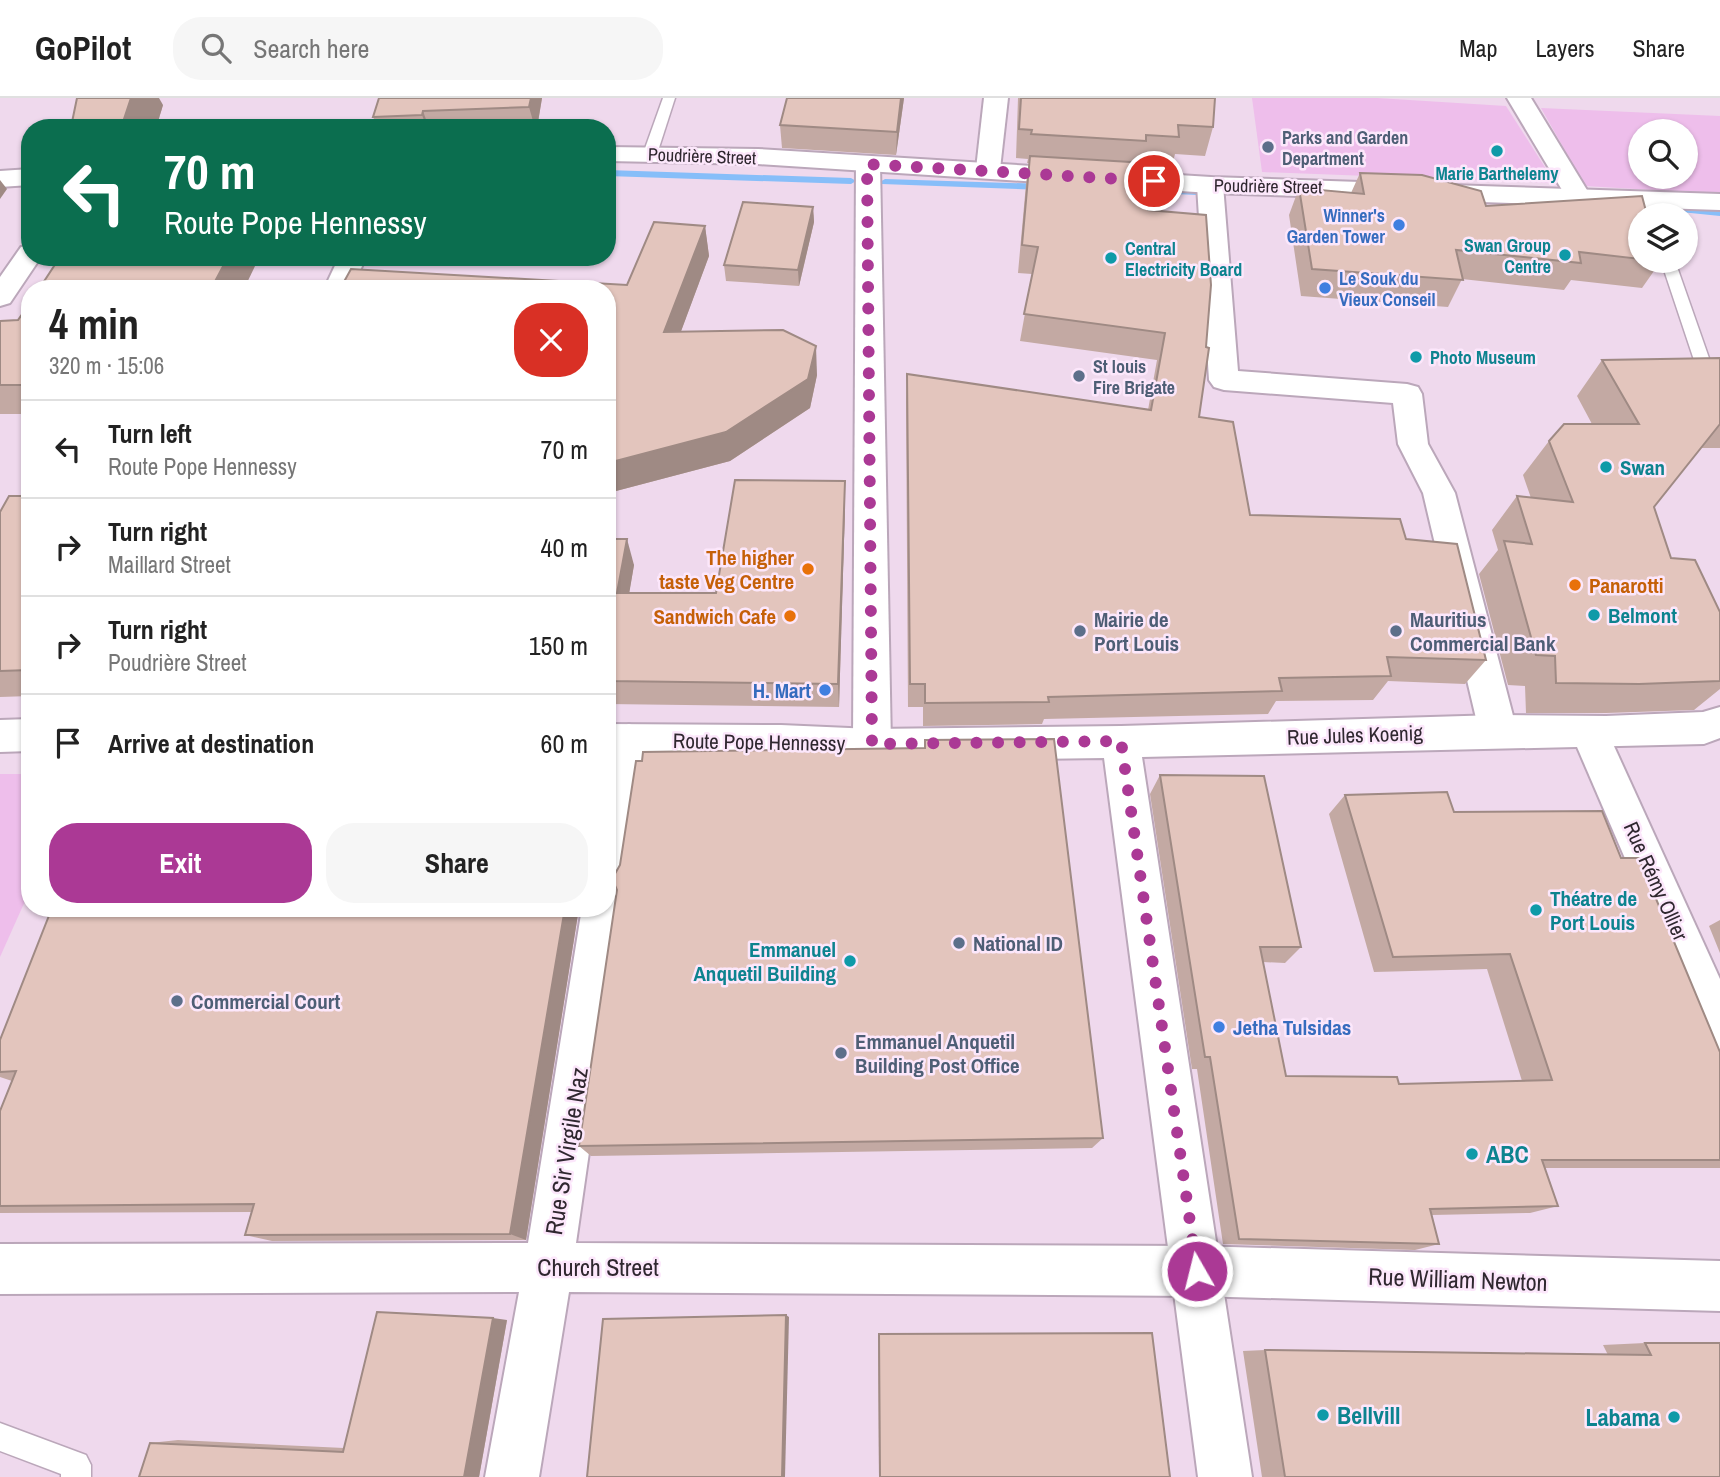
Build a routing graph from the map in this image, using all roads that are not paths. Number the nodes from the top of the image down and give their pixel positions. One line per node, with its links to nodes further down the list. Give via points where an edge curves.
1 (670, 98): 5 (lane)
2 (996, 98): 7 (street)
3 (1524, 107): 11 (street)
4 (616, 154): 5 (street, Poudrière Street)
5 (650, 154): 6 (street, Poudrière Street)
6 (867, 164): 7 (street, Poudrière Street); 26 (street)
7 (988, 169): 10 (street, Poudrière Street)
8 (21, 178): 9 (street)
9 (0, 179)
10 (1210, 192): 11 (street, Poudrière Street); 20 (street, via 1224,380 1407,394 1413,443 1438,494)
11 (1577, 195): 13 (street, Poudrière Street)
12 (1720, 202): 14 (street, Poudrière Street)
13 (1628, 204)
14 (1698, 204)
15 (21, 266): 17 (street)
16 (1672, 273): 18 (lane)
17 (0, 297)
18 (1709, 381)
19 (1720, 722): 21 (street, Rue Jules Koenig, via 1704,728)
20 (1498, 731): 21 (street, Rue Jules Koenig); 25 (street, Rue Jules Koenig)
21 (1590, 733): 29 (street, Rue Rémy Ollier)
22 (21, 735): 23 (street)
23 (0, 736)
24 (618, 740): 26 (street, Route Pope Hennessy); 27 (street)
25 (1121, 741): 26 (street, Route Pope Hennessy); 32 (street)
26 (872, 744)
27 (616, 766)
28 (603, 917): 30 (street, Rue Sir Virgile Naz)
29 (1720, 1029)
30 (548, 1267): 31 (street, Church Street); 32 (street, Church Street); 36 (street, Rue Sir Virgile Naz)
31 (0, 1269)
32 (1197, 1271): 33 (street, Rue William Newton); 37 (street)
33 (1720, 1286)
34 (0, 1437): 35 (lane, via 76,1465)
35 (76, 1477)
36 (512, 1477)
37 (1225, 1477)

